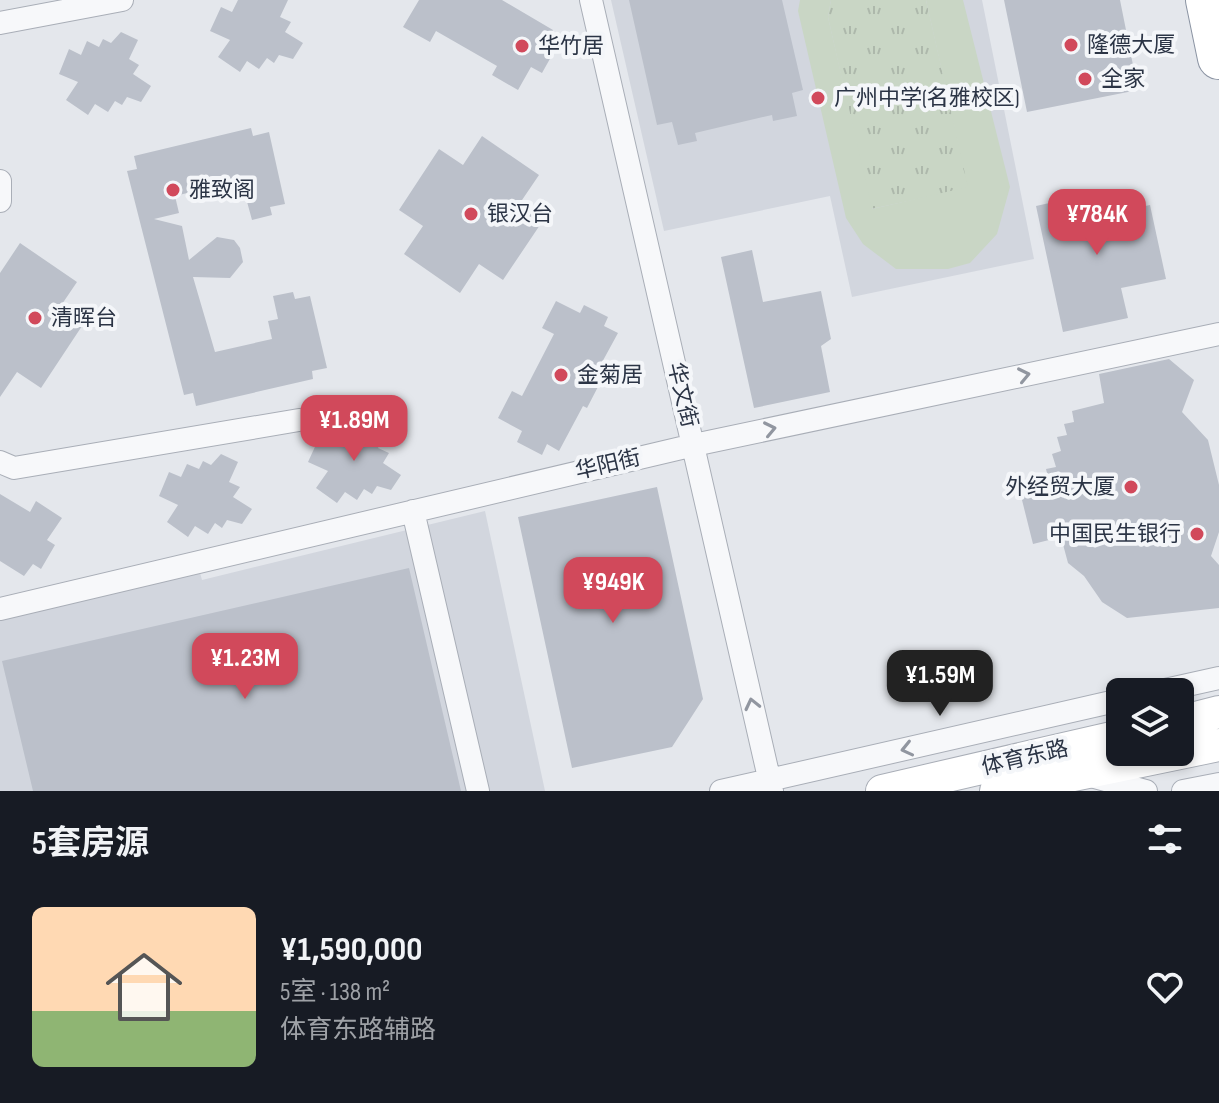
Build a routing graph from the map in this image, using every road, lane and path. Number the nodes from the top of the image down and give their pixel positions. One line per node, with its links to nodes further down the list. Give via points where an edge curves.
1 (122, 0): 4 (street)
2 (591, 0): 10 (street, 华文街)
3 (1207, 0): 5 (highway)
4 (0, 23)
5 (1219, 58)
6 (0, 181): 7 (street)
7 (0, 201)
8 (1219, 334): 10 (street, 华阳街, one-way to 8)
9 (299, 420): 11 (street, via 14,468)
10 (694, 445): 12 (street, 华阳街); 23 (street, 华文街, one-way to 10)
11 (0, 462)
12 (413, 511): 13 (street, 华阳街); 24 (street)
13 (0, 609)
14 (1219, 678): 15 (street)
15 (1194, 684)
16 (1106, 703): 23 (street, one-way to 23)
17 (1219, 712): 18 (main road)
18 (1194, 718)
19 (1106, 739): 26 (main road, 体育东路)
20 (1219, 745): 21 (main road, 体育东路)
21 (1078, 772): 27 (main road, 体育东路); 28 (street)
22 (1219, 784): 29 (street)
23 (771, 786): 25 (street)
24 (478, 791)
25 (721, 791)
26 (882, 791)
27 (996, 791)
28 (1146, 791)
29 (1183, 791)

